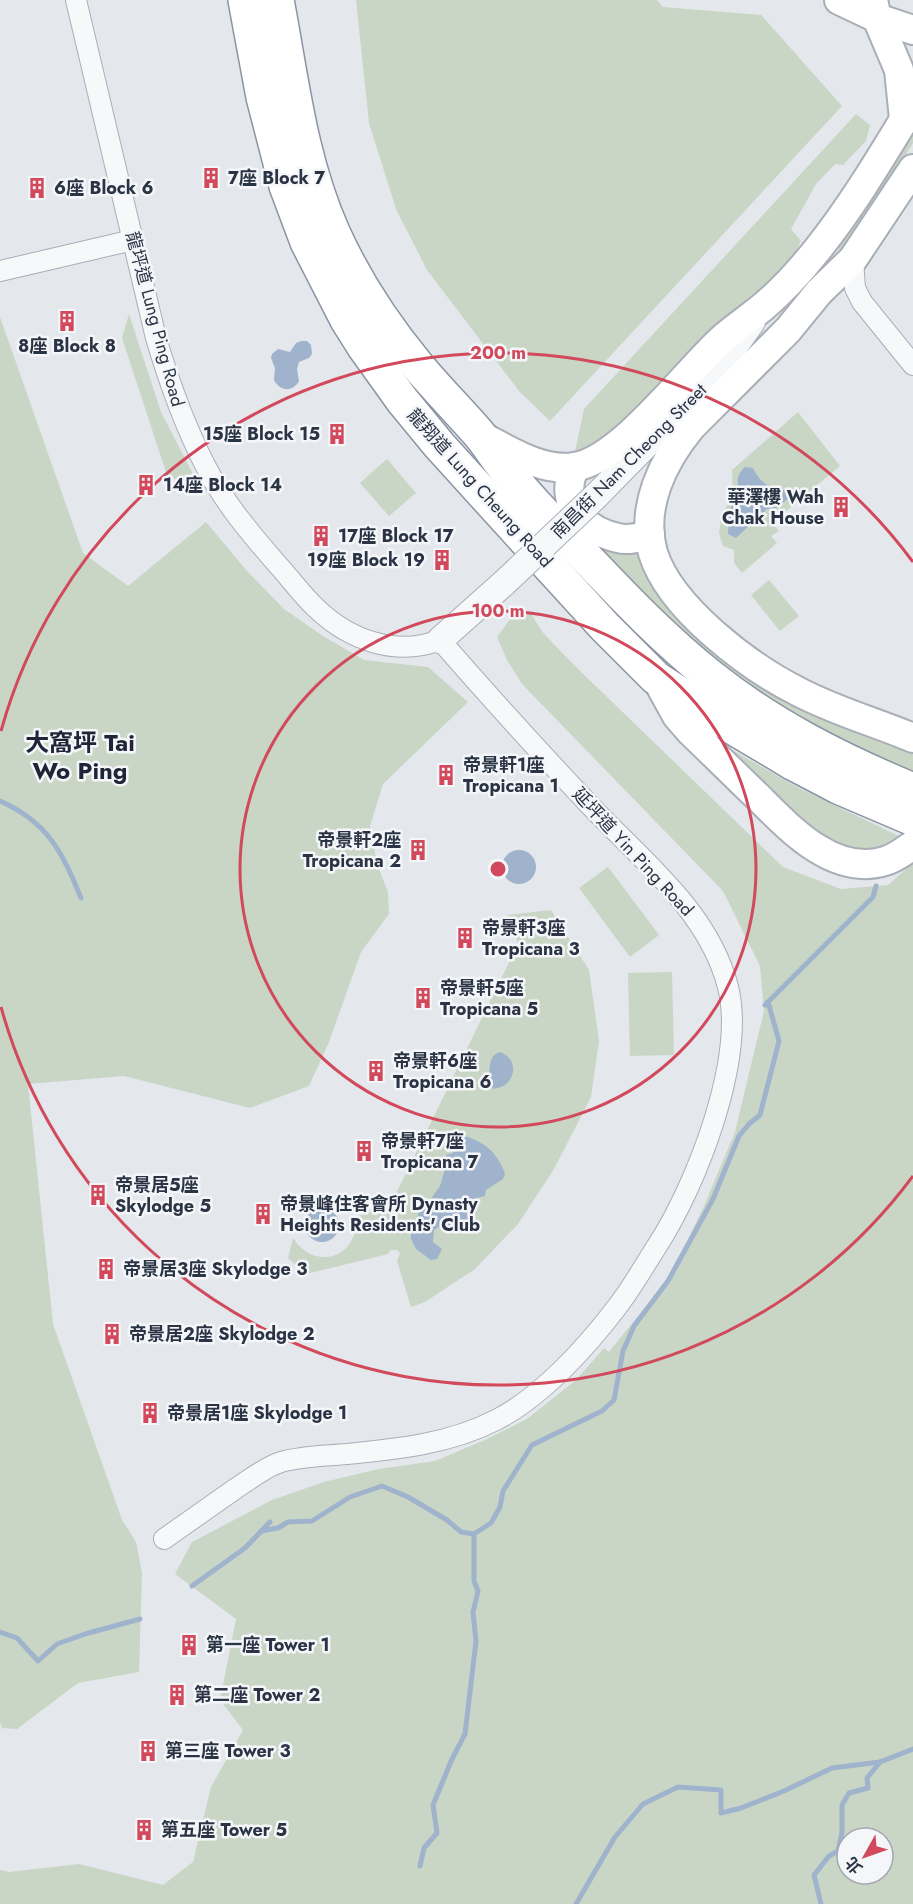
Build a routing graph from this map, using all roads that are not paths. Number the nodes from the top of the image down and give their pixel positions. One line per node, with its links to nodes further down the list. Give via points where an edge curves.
1 (76, 0): 9 (street, 龍坪道 Lung Ping Road)
2 (245, 0): 20 (highway, 龍翔道 Lung Cheung Road, via 263,97 286,186 315,260 347,320 381,373 439,445)
3 (278, 0): 16 (highway, 龍翔道 Lung Cheung Road, via 302,137 333,231 388,329)
4 (839, 0): 5 (main road)
5 (875, 9): 6 (main road); 7 (main road)
6 (913, 30)
7 (909, 112): 13 (main road, 南昌街 Nam Cheong Street, via 816,250)
8 (913, 169): 10 (main road, 南昌街 Nam Cheong Street)
9 (133, 240): 11 (street); 19 (street, 龍坪道 Lung Ping Road, via 156,338 182,416 206,468 233,512 315,608 337,626 386,647 409,648)
10 (853, 259): 12 (main road, 南昌街 Nam Cheong Street); 14 (street, via 855,288 862,302)
11 (0, 271)
12 (819, 292): 15 (street, 南昌街 Nam Cheong Street, via 778,321 741,357); 18 (main road, 南昌街 Nam Cheong Street, via 788,330 679,441 653,495)
13 (764, 306): 15 (street, 南昌街 Nam Cheong Street); 17 (main road, 南昌街 Nam Cheong Street, via 721,340 619,444)
14 (913, 365)
15 (711, 379): 19 (street, 南昌街 Nam Cheong Street, bridge, via 596,496)
16 (481, 436): 17 (main road, 南昌街 Nam Cheong Street, via 542,465); 22 (highway, 龍翔道 Lung Cheung Road, via 511,477 607,579 711,677 799,736 851,764)
17 (575, 467): 18 (main road, via 569,478 568,495 586,522 619,539)
18 (650, 534): 21 (main road, 南昌街 Nam Cheong Street, via 653,553 675,591 738,654 798,692)
19 (440, 640): 25 (street, 延坪道 Yin Ping Road, via 586,802 675,892 700,925 728,988 732,1021 728,1068 714,1122 675,1219 618,1306 537,1392 499,1419 432,1443 278,1463)
20 (656, 678): 23 (highway, 龍翔道 Lung Cheung Road, via 794,764); 24 (main road, via 677,716 691,732 802,839 836,857 872,863 891,859)
21 (913, 738)
22 (913, 790)
23 (913, 819)
24 (913, 845)
25 (164, 1539)

